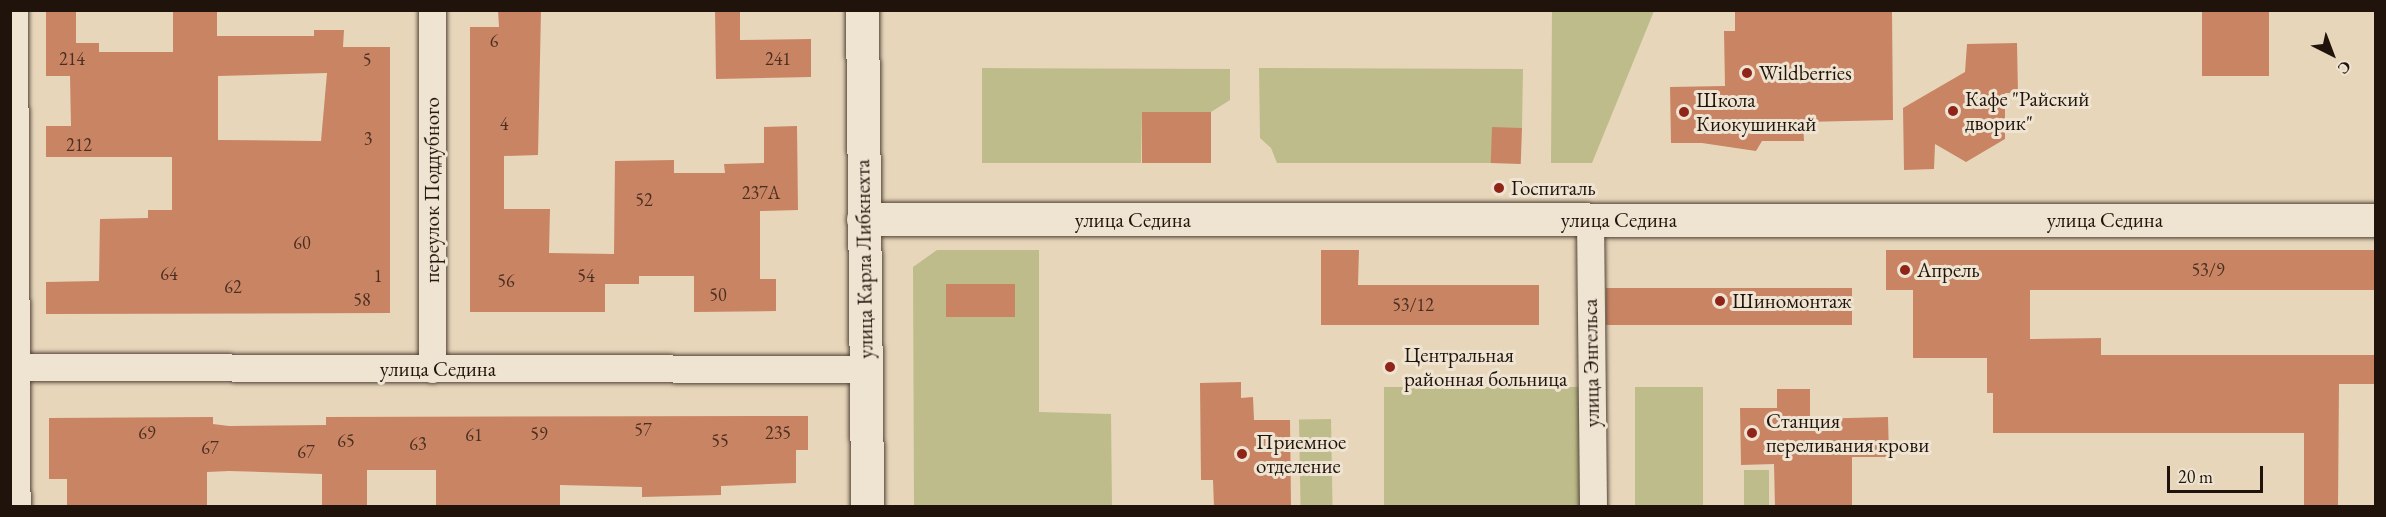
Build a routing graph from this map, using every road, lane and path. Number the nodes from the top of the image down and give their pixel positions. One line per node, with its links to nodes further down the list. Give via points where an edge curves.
1 (14, 10): 7 (street)
2 (432, 10): 8 (street, переулок Поддубного)
3 (861, 10): 4 (street, улица Карла Либкнехта)
4 (864, 219): 5 (street, улица Седина); 9 (street, улица Карла Либкнехта)
5 (1590, 219): 6 (street, улица Седина); 12 (street, улица Энгельса)
6 (2376, 220)
7 (13, 367): 8 (street, улица Седина); 10 (street)
8 (432, 369): 9 (street, улица Седина)
9 (865, 369): 11 (street, улица Карла Либкнехта)
10 (17, 507)
11 (867, 507)
12 (1593, 507)

